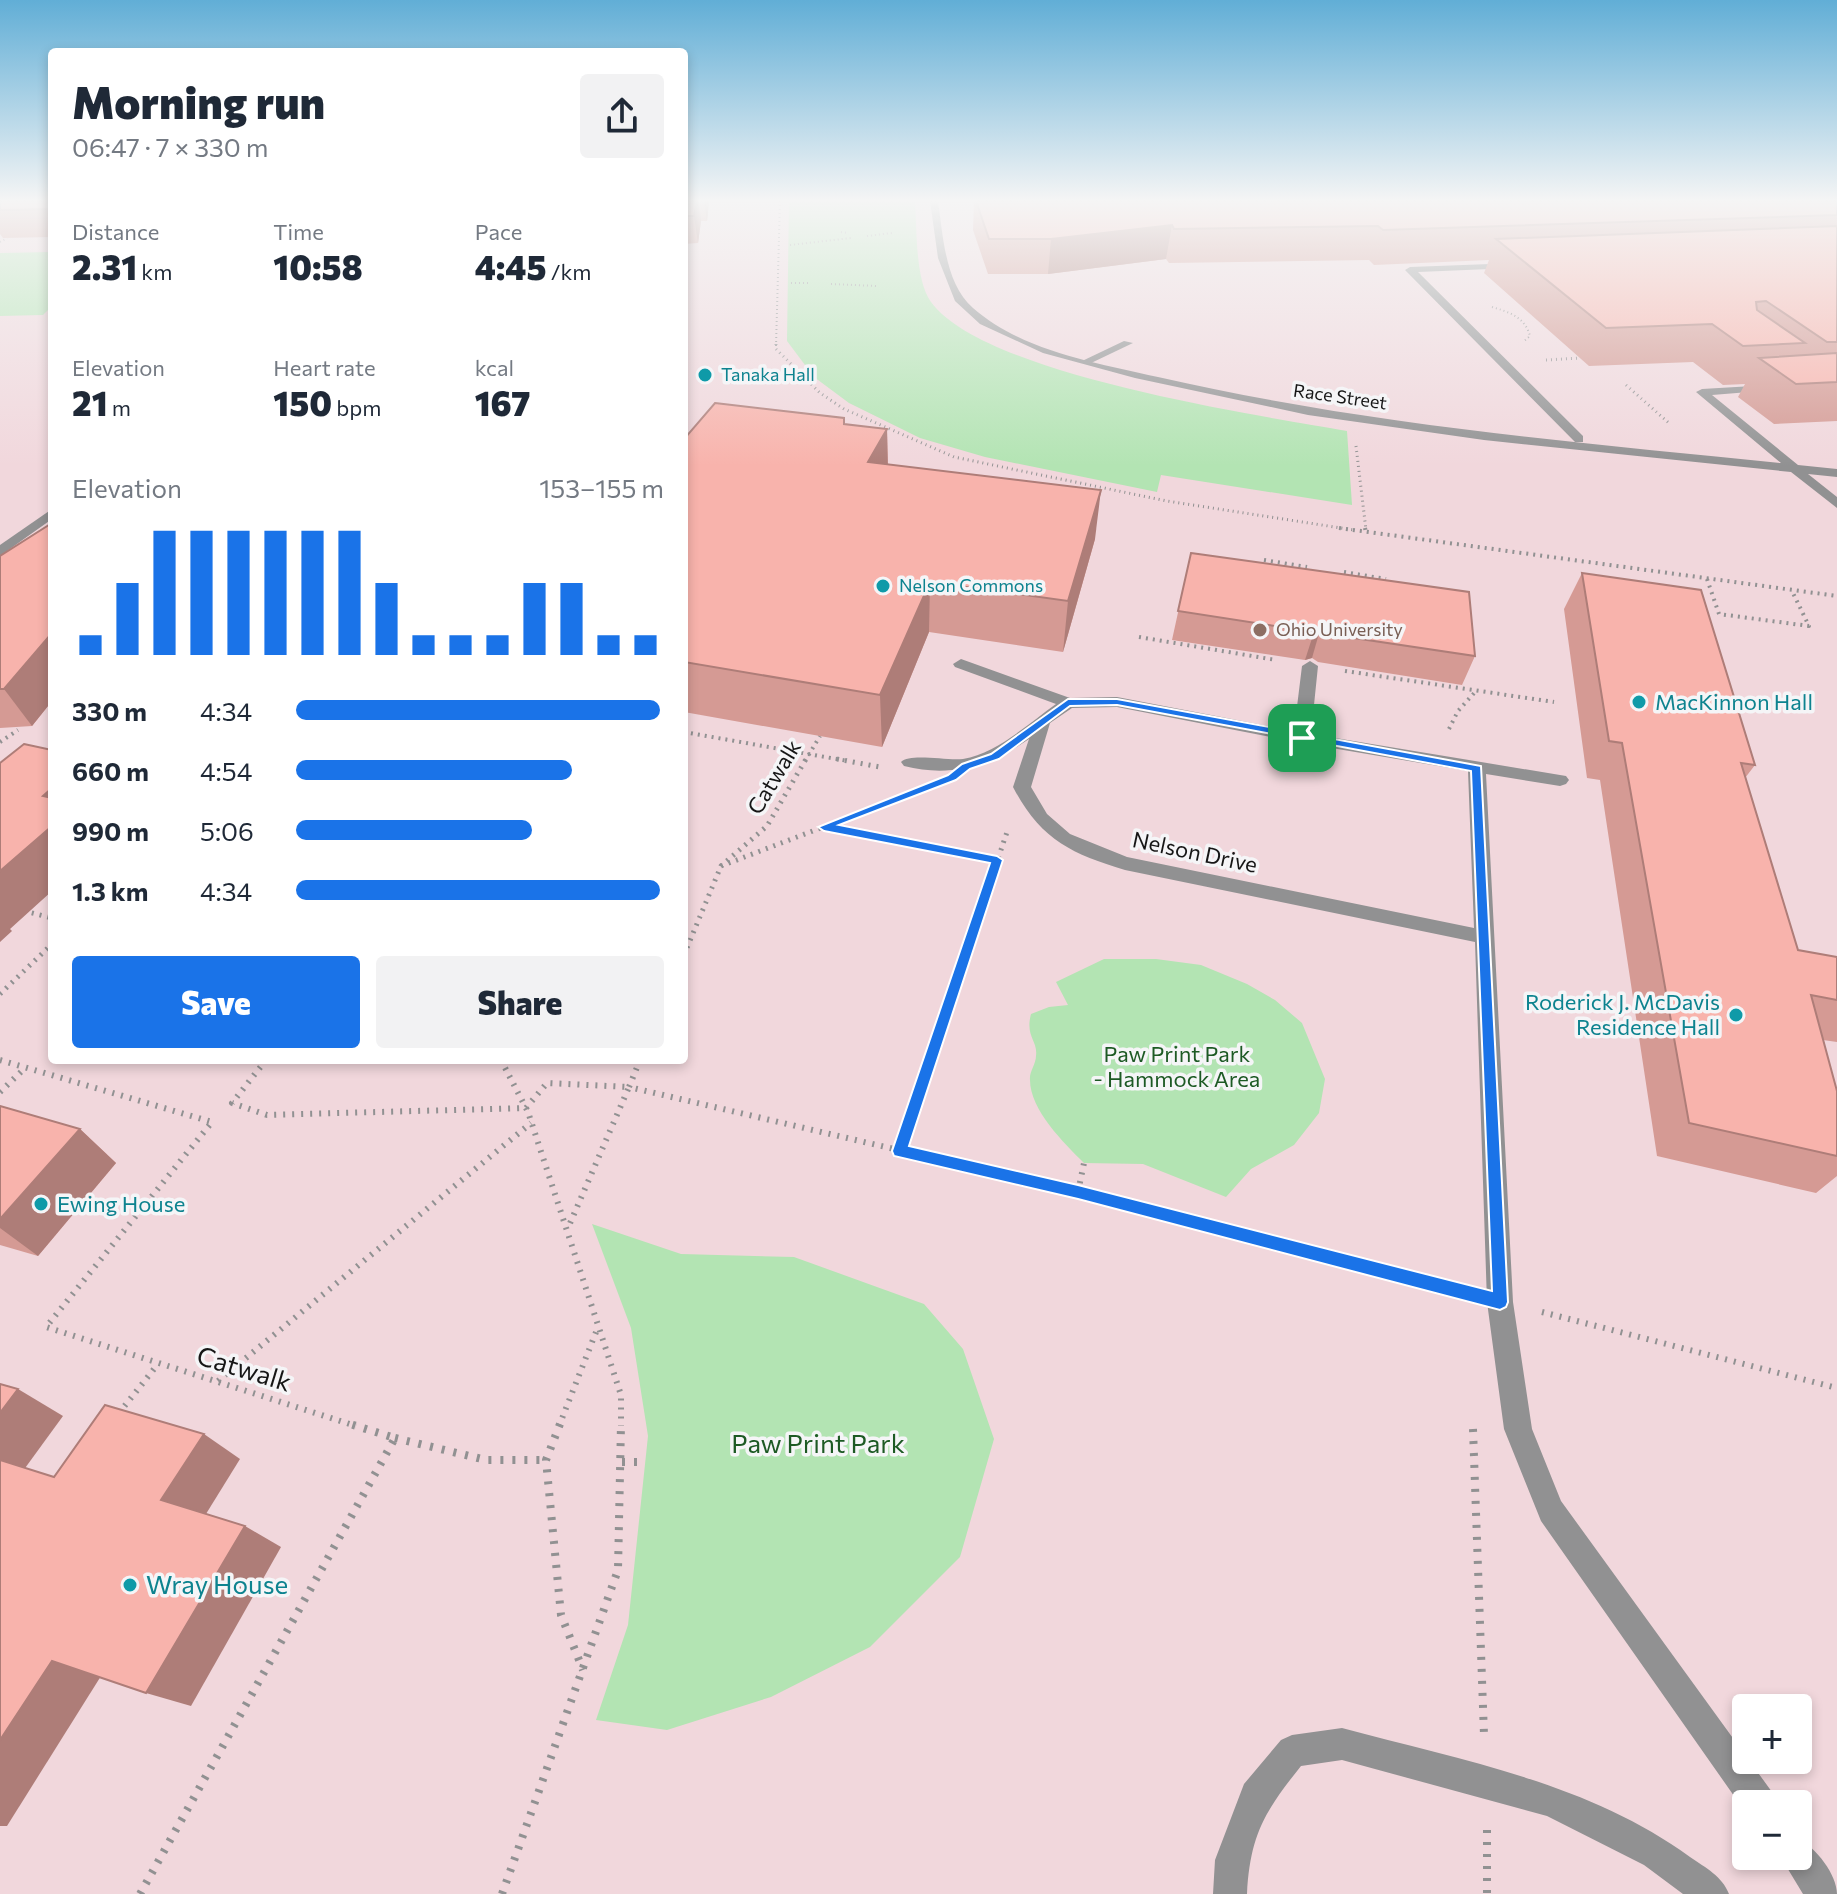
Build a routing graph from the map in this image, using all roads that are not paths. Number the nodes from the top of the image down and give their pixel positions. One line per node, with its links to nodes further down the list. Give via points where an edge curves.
1 (954, 289): 4 (street, Race Street, via 964,306 1013,336)
2 (1429, 289): 6 (street)
3 (1128, 343): 4 (street)
4 (1085, 362): 7 (street, Race Street, via 1313,412)
5 (1777, 387): 7 (street, via 1702,392)
6 (1579, 439)
7 (1793, 468): 8 (street, Race Street); 9 (street)
8 (1837, 473)
9 (1837, 504)
10 (48, 516): 11 (street)
11 (0, 552)
12 (961, 664): 14 (street)
13 (1310, 666): 16 (street)
14 (1068, 703): 15 (street); 16 (street, via 1117,702)
15 (1043, 721): 17 (street, via 995,757 966,766); 20 (street, Nelson Drive, via 1022,787 1033,812 1051,832 1079,847 1125,863)
16 (1302, 738): 18 (street)
17 (910, 762)
18 (1477, 769): 19 (street); 20 (street)
19 (1560, 780)
20 (1484, 937): 21 (street, via 1500,1302 1518,1429 1551,1511)
21 (1750, 1790)
22 (1807, 1870): 25 (street)
23 (1230, 1894): 24 (street, via 1232,1860 1256,1796 1292,1751 1342,1744 1551,1801 1656,1853)
24 (1712, 1894)
25 (1824, 1894)

